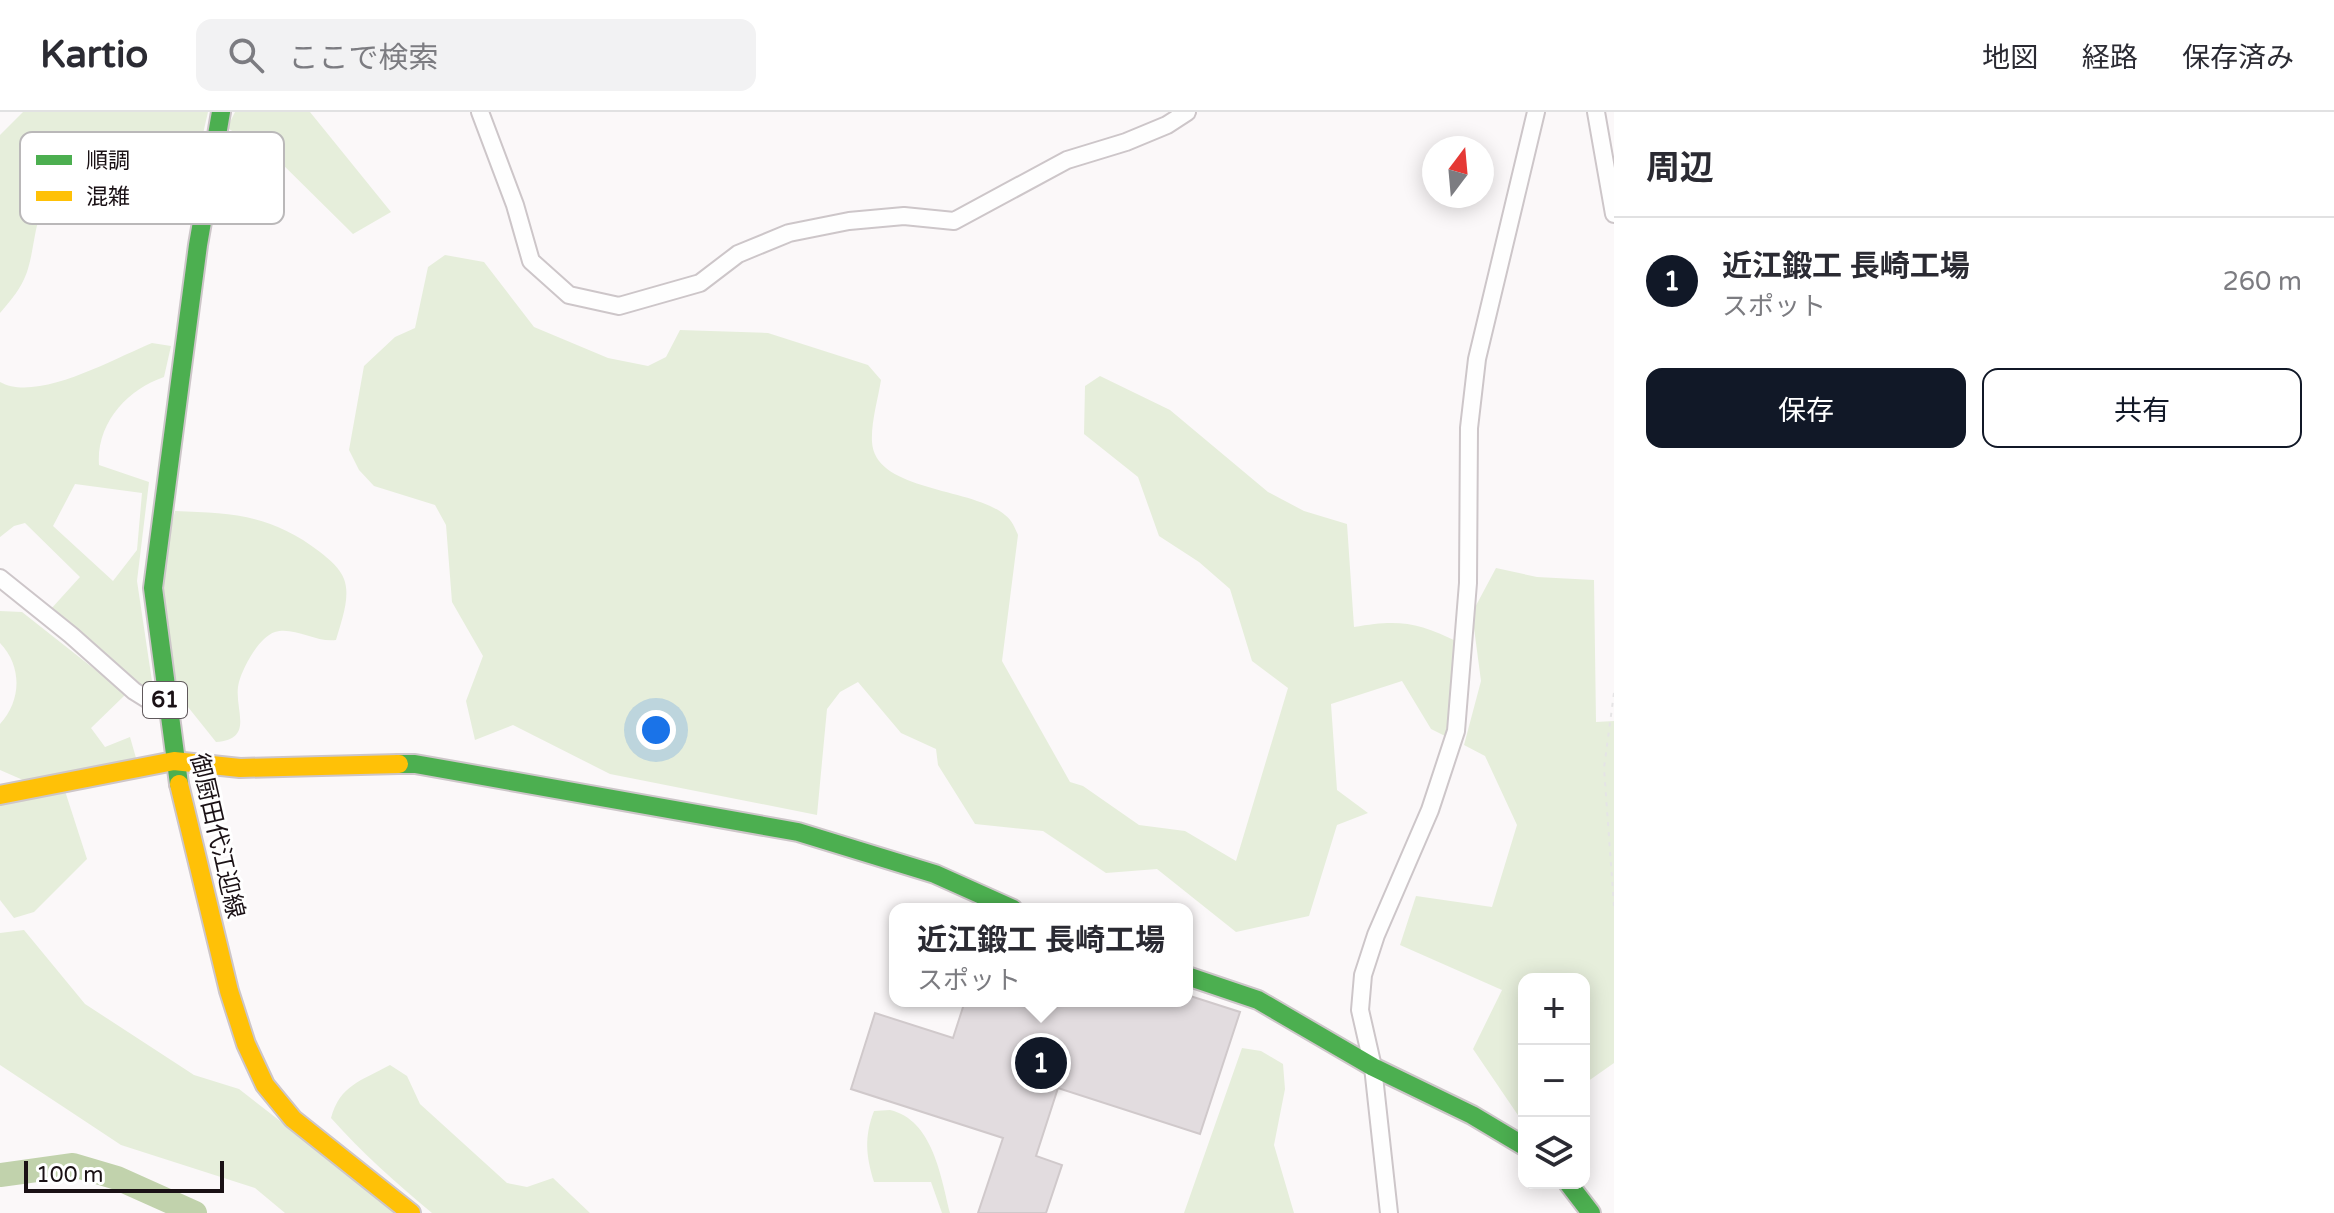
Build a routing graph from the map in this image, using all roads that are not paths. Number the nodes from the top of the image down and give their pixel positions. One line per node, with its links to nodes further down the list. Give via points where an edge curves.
1 (221, 112): 6 (street, 御厨田代江迎線 / 61)
2 (480, 112): 3 (street, via 531,261 569,295 619,306 700,283 738,254 789,233 904,216 954,221 1067,160 1126,142)
3 (1187, 112)
4 (1536, 112): 15 (street, via 1477,359 1469,428 1468,583 1456,731 1363,975 1360,1010)
5 (1596, 112): 7 (street)
6 (218, 132)
7 (1614, 214)
8 (202, 224): 10 (street, 御厨田代江迎線 / 61, via 153,588)
9 (0, 578): 10 (street, via 134,691)
10 (166, 711): 11 (street, 御厨田代江迎線 / 61)
11 (174, 761): 12 (street); 13 (street, via 240,768 415,764 510,779 798,832 921,869); 18 (street, 御厨田代江迎線 / 61, via 229,991 265,1085 293,1119)
12 (0, 795)
13 (999, 903)
14 (1193, 978): 15 (street, via 1258,1000)
15 (1373, 1067): 16 (street); 19 (street)
16 (1518, 1142)
17 (1573, 1189): 20 (street)
18 (411, 1213)
19 (1389, 1213)
20 (1591, 1213)

